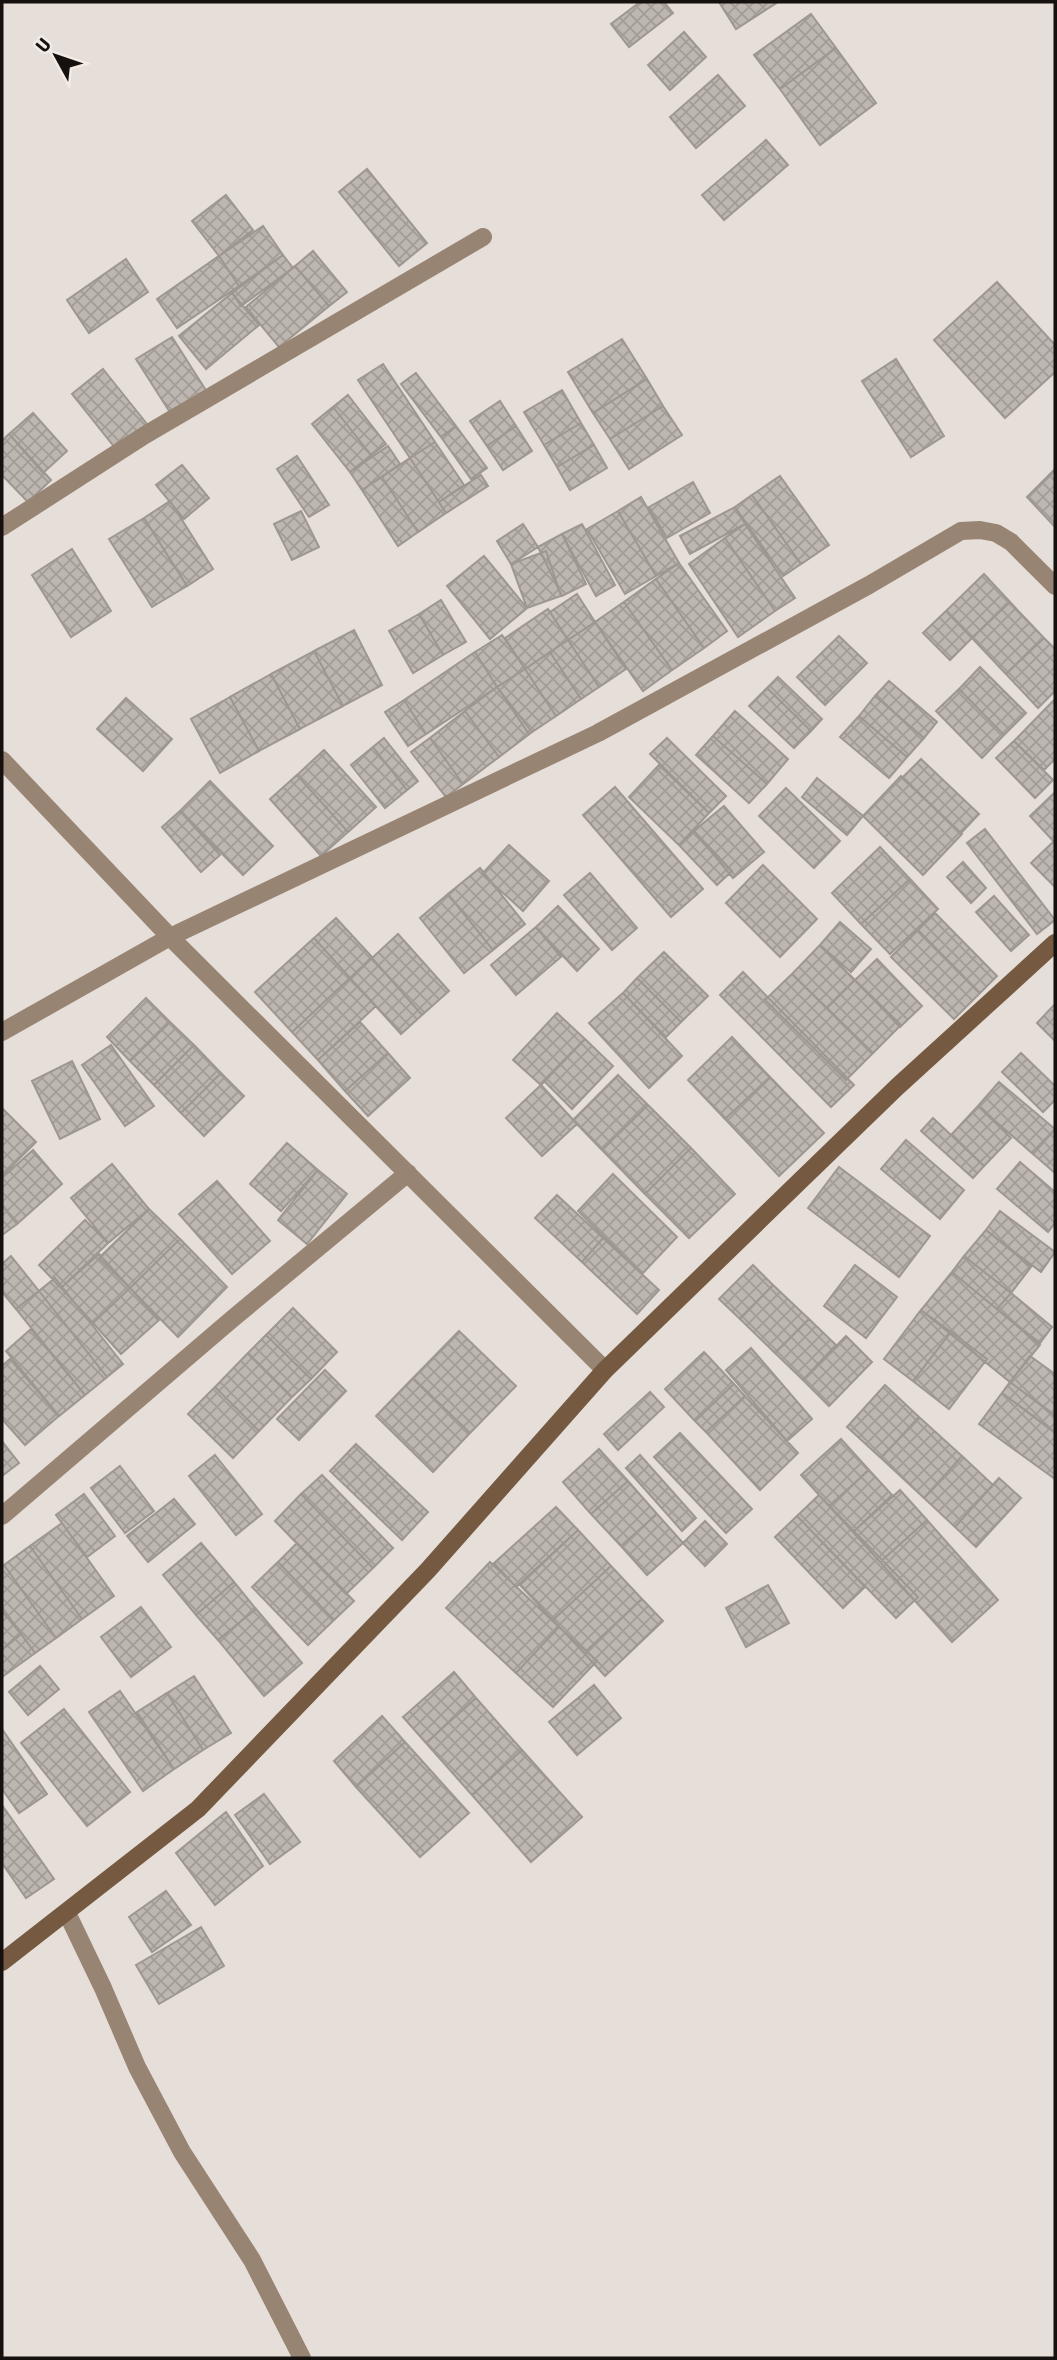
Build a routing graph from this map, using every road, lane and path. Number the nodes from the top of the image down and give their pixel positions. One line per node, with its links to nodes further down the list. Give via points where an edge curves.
1 (483, 237): 2 (street, via 145,435)
2 (2, 527)
3 (1055, 586): 5 (street, via 996,533 961,531 598,733)
4 (2, 760): 5 (street)
5 (170, 937): 7 (street); 8 (street)
6 (1055, 943): 9 (street, via 897,1087)
7 (2, 1032)
8 (408, 1173): 9 (street); 10 (street)
9 (605, 1370): 11 (street, via 428,1570 198,1809)
10 (2, 1516)
11 (66, 1913): 12 (street); 13 (street, via 182,2152 253,2260)
12 (2, 1962)
13 (302, 2358)

